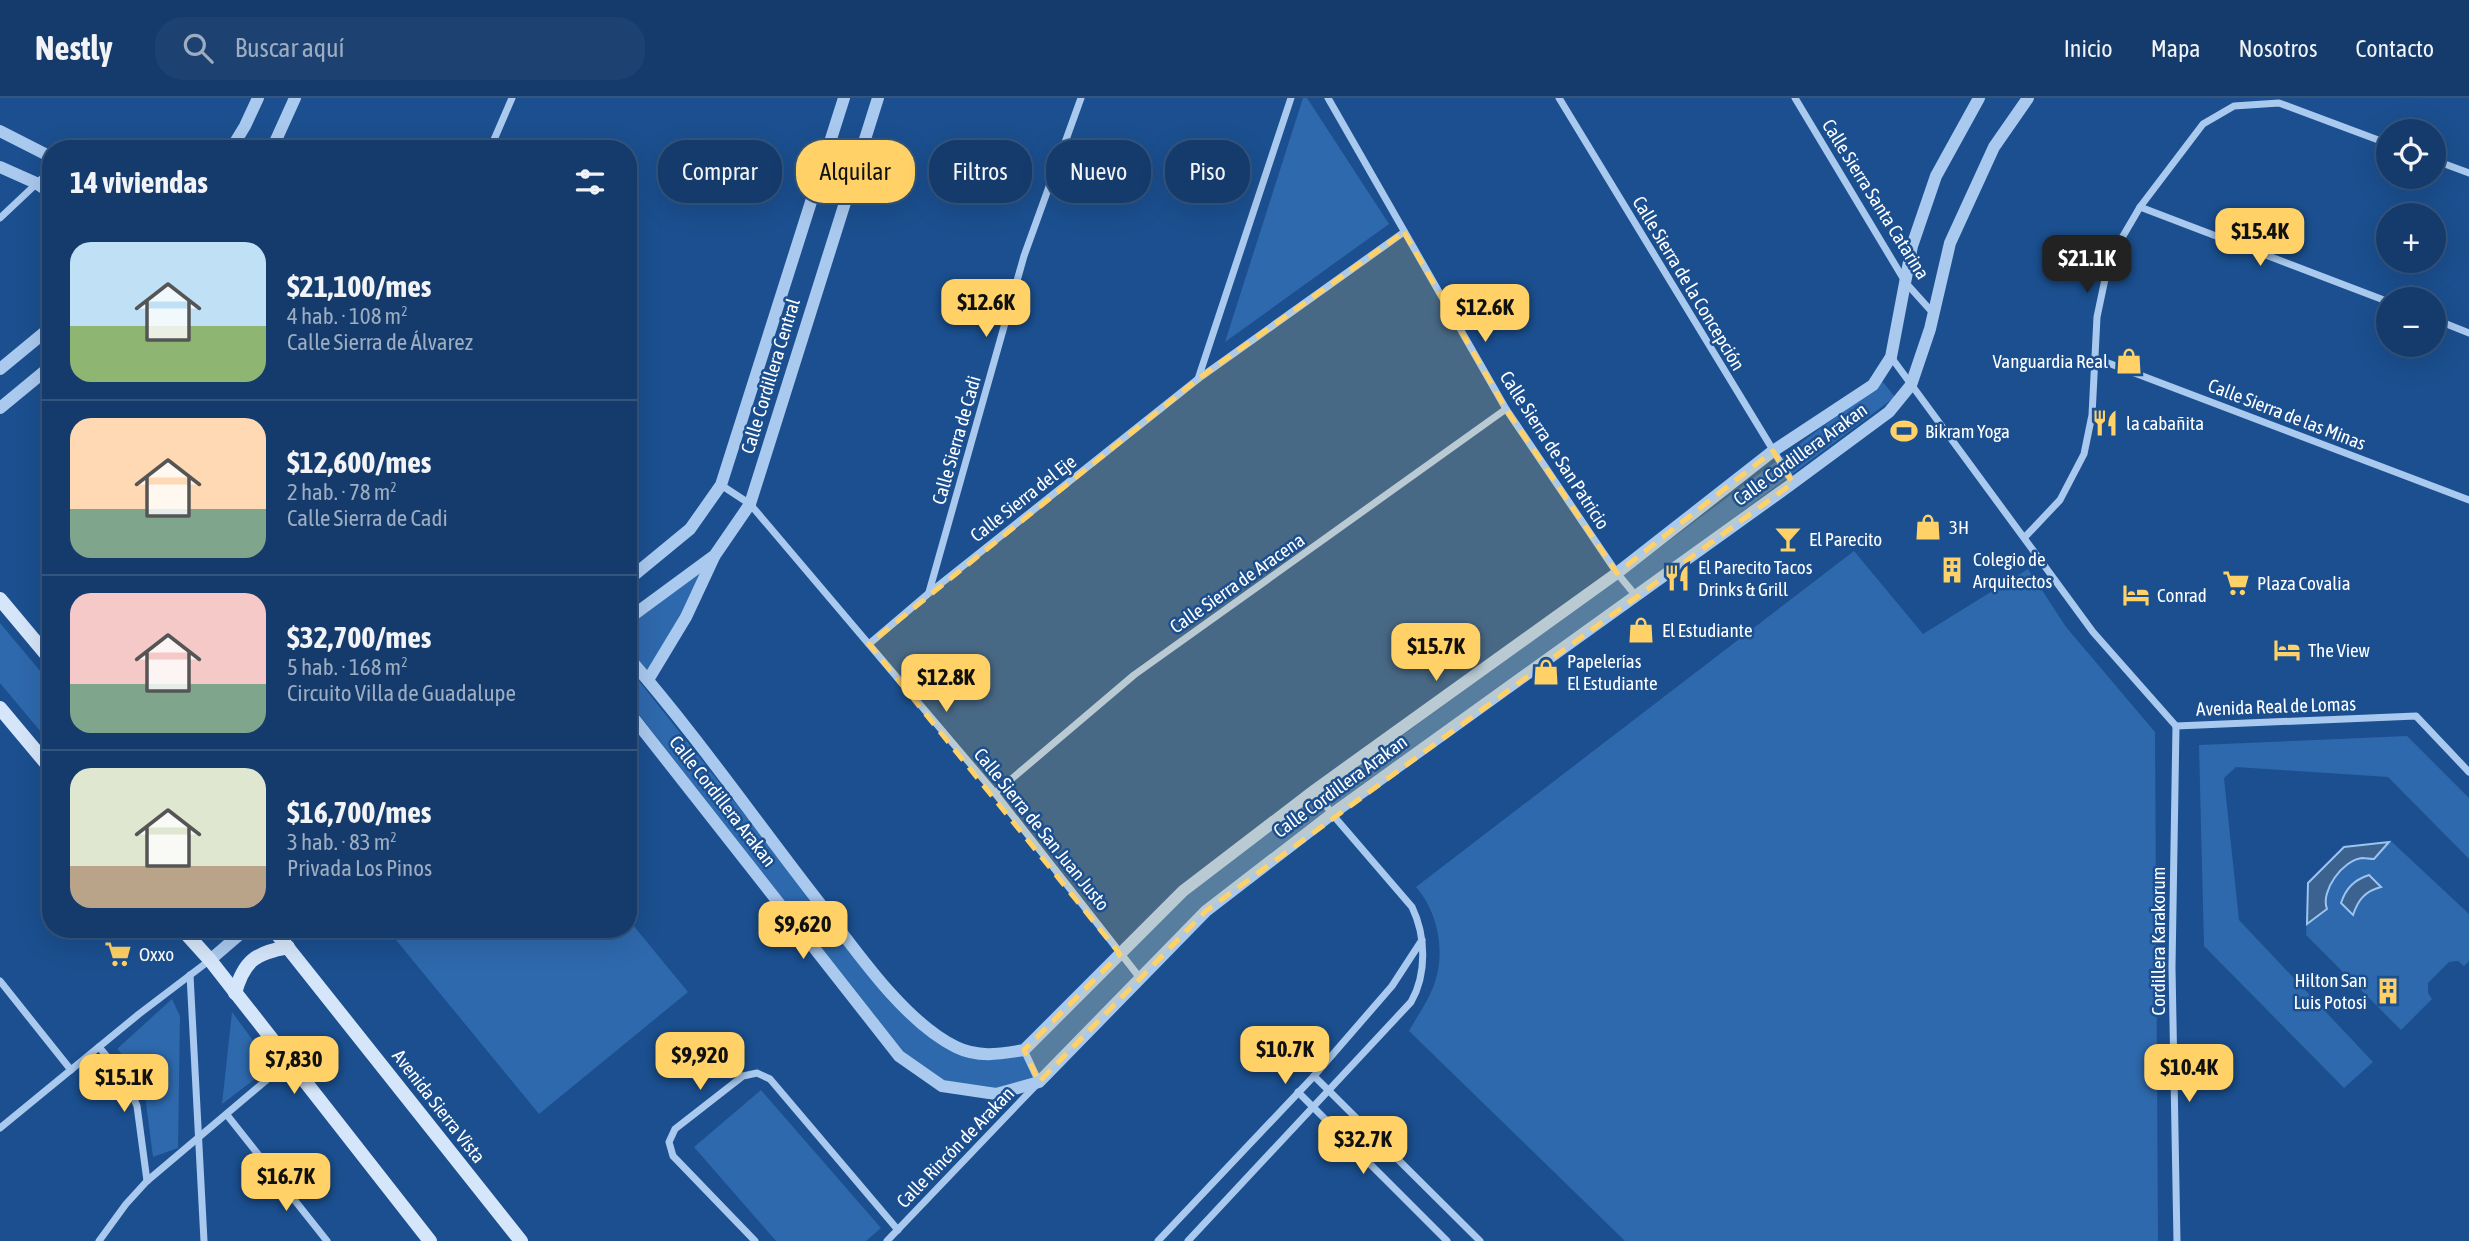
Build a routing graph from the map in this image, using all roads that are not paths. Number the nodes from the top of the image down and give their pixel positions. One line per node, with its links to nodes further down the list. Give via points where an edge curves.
1 (258, 98): 15 (street)
2 (295, 98): 16 (street)
3 (512, 98): 17 (street)
4 (844, 98): 44 (street, Calle Cordillera Central)
5 (877, 98): 46 (street, Calle Cordillera Central)
6 (1081, 98): 51 (street, Calle Sierra de Cadi, via 1024,256)
7 (1292, 98): 38 (street)
8 (1328, 98): 27 (street, Calle Sierra de San Patricio)
9 (1559, 98): 42 (street, Calle Sierra de la Concepción)
10 (1795, 98): 28 (street, Calle Sierra Santa Catarina)
11 (1979, 98): 28 (street, Calle Cordillera Arakan, via 1936,176 1912,246)
12 (2027, 99): 30 (street, Calle Cordillera Arakan, via 1994,148 1950,243)
13 (0, 131): 18 (street)
14 (2376, 139): 25 (street, via 2279,103 2234,106 2203,124)
15 (236, 140)
16 (276, 140)
17 (494, 140)
18 (42, 152)
19 (2446, 164): 21 (street)
20 (0, 167): 23 (street)
21 (2469, 173)
22 (42, 178): 23 (street)
23 (36, 183): 24 (street); 26 (street)
24 (42, 187)
25 (2140, 207): 29 (street); 35 (street, via 2109,260 2097,317)
26 (0, 218)
27 (1404, 232): 38 (street, Calle Sierra del Eje); 41 (street, Calle Sierra de San Patricio)
28 (1906, 283): 30 (street, Calle Sierra Santa Catarina); 34 (street, Calle Cordillera Arakan)
29 (2376, 297)
30 (1933, 314): 39 (street, Calle Cordillera Arakan)
31 (2446, 324): 32 (street)
32 (2469, 333)
33 (42, 334): 36 (street)
34 (1891, 357): 39 (street, Avenida Real de Lomas); 42 (street, Calle Cordillera Arakan, via 1873,385)
35 (2095, 358): 45 (street, Calle Sierra de las Minas); 47 (street, via 2092,415 2084,454 2060,500)
36 (0, 369)
37 (42, 373): 40 (street)
38 (1198, 379): 51 (street, Calle Sierra del Eje)
39 (1911, 385): 43 (street, Calle Cordillera Arakan, via 1889,412); 47 (street, Avenida Real de Lomas)
40 (0, 408)
41 (1506, 409): 50 (street, Calle Sierra de San Patricio); 65 (street, Calle Sierra de Aracena, via 1134,675)
42 (1773, 452): 43 (street, Calle Sierra de la Concepción); 50 (street, Calle Cordillera Arakan)
43 (1793, 483): 52 (street, Calle Cordillera Arakan)
44 (721, 485): 46 (street, Calle Sierra de San Juan Justo); 49 (street, Calle Cordillera Central, via 690,529)
45 (2469, 500)
46 (750, 503): 48 (street, Calle Cordillera Central); 55 (street, Calle Sierra de San Juan Justo)
47 (2025, 537): 61 (street, Avenida Real de Lomas, via 2093,632)
48 (715, 555): 54 (street, Calle Cordillera Central); 58 (street, via 686,617)
49 (637, 573)
50 (1617, 573): 52 (street, Calle Sierra de San Patricio); 64 (street, Calle Cordillera Arakan)
51 (929, 593): 55 (street, Calle Sierra del Eje)
52 (1636, 596): 66 (street, Calle Cordillera Arakan)
53 (0, 599): 56 (main road)
54 (637, 612)
55 (869, 644): 65 (street, Calle Sierra de San Juan Justo)
56 (42, 649)
57 (637, 667): 58 (street, Calle Cordillera Arakan)
58 (648, 680): 79 (street, Calle Cordillera Arakan, via 906,1010 958,1049 989,1056)
59 (0, 708): 62 (main road)
60 (637, 722): 83 (street, Calle Cordillera Arakan, via 899,1056 942,1086 996,1094)
61 (2176, 726): 63 (street, Avenida Real de Lomas, via 2416,716); 103 (street, Cordillera Karakorum, via 2172,967)
62 (42, 758)
63 (2469, 772)
64 (1315, 790): 66 (street); 72 (street, Calle Cordillera Arakan, via 1183,891)
65 (995, 793): 72 (street, Calle Sierra de San Juan Justo)
66 (1332, 814): 70 (street, via 1412,907); 75 (street, Calle Cordillera Arakan, via 1206,911)
67 (195, 938): 73 (main road)
68 (236, 938): 73 (street)
69 (280, 938): 71 (main road, Avenida Sierra Vista)
70 (1422, 939): 82 (street, via 1392,986); 84 (street, via 1421,977 1411,1002)
71 (288, 947): 77 (main road, via 258,955 247,964); 96 (main road, Avenida Sierra Vista)
72 (1120, 954): 75 (street, Calle Sierra de San Juan Justo); 79 (street, Calle Cordillera Arakan)
73 (210, 960): 74 (street); 77 (main road)
74 (190, 975): 78 (street); 89 (street)
75 (1140, 978): 83 (street, Calle Cordillera Arakan)
76 (0, 981): 81 (street)
77 (235, 993): 80 (main road)
78 (99, 1047): 81 (street); 90 (street, via 125,1078 137,1106)
79 (1024, 1050): 83 (street, Calle Rincón de Arakan)
80 (289, 1061): 87 (street); 95 (main road)
81 (71, 1070): 88 (street)
82 (1314, 1076): 84 (street); 85 (street)
83 (1039, 1082): 91 (street, Calle Rincón de Arakan)
84 (1328, 1089): 86 (street); 102 (street)
85 (1298, 1092): 86 (street); 99 (street)
86 (1313, 1107): 100 (street); 101 (street)
87 (228, 1115): 89 (street); 94 (street)
88 (0, 1128)
89 (199, 1139): 90 (street); 93 (street)
90 (148, 1181): 92 (street)
91 (898, 1230): 97 (street, Calle Rincón de Arakan, via 770,1079 757,1073 743,1076 675,1129 669,1142 673,1156); 98 (street, Calle Rincón de Arakan)
92 (99, 1241)
93 (204, 1241)
94 (327, 1241)
95 (430, 1241)
96 (521, 1241)
97 (755, 1241)
98 (887, 1241)
99 (1158, 1241)
100 (1188, 1241)
101 (1447, 1241)
102 (1480, 1241)
103 (2177, 1241)

